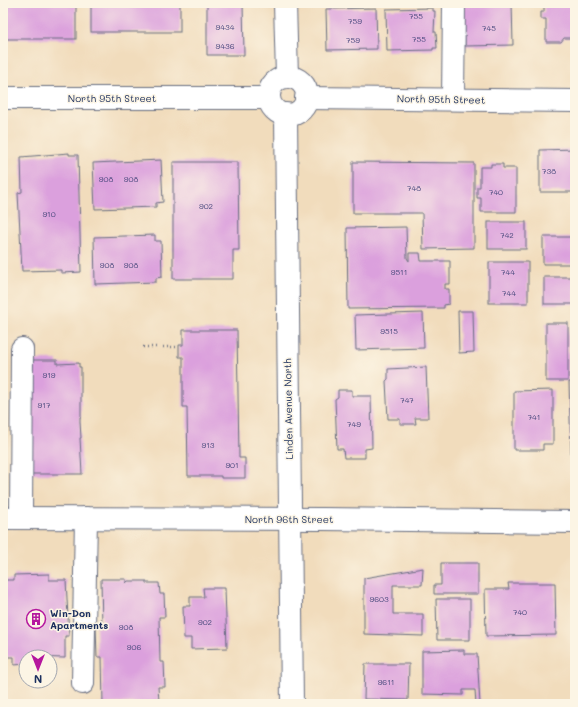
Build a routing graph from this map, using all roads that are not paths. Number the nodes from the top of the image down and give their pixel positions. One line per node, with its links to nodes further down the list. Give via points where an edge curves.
1 (285, 3): 3 (street)
2 (454, 3): 7 (street)
3 (287, 77): 5 (street, via 275,82 269,92); 6 (street, via 300,82 306,92)
4 (3, 98): 5 (street, North 95th Street)
5 (269, 98): 9 (street, via 274,109)
6 (306, 98): 7 (street, North 95th Street); 9 (street, via 300,110)
7 (453, 99): 8 (street, North 95th Street)
8 (575, 101)
9 (286, 114): 13 (street, Linden Avenue North)
10 (22, 349): 11 (street)
11 (12, 518): 12 (street, North 96th Street)
12 (86, 518): 13 (street, North 96th Street); 15 (street)
13 (290, 519): 14 (street, North 96th Street); 16 (street, Linden Avenue North)
14 (575, 522)
15 (83, 683)
16 (292, 704)

